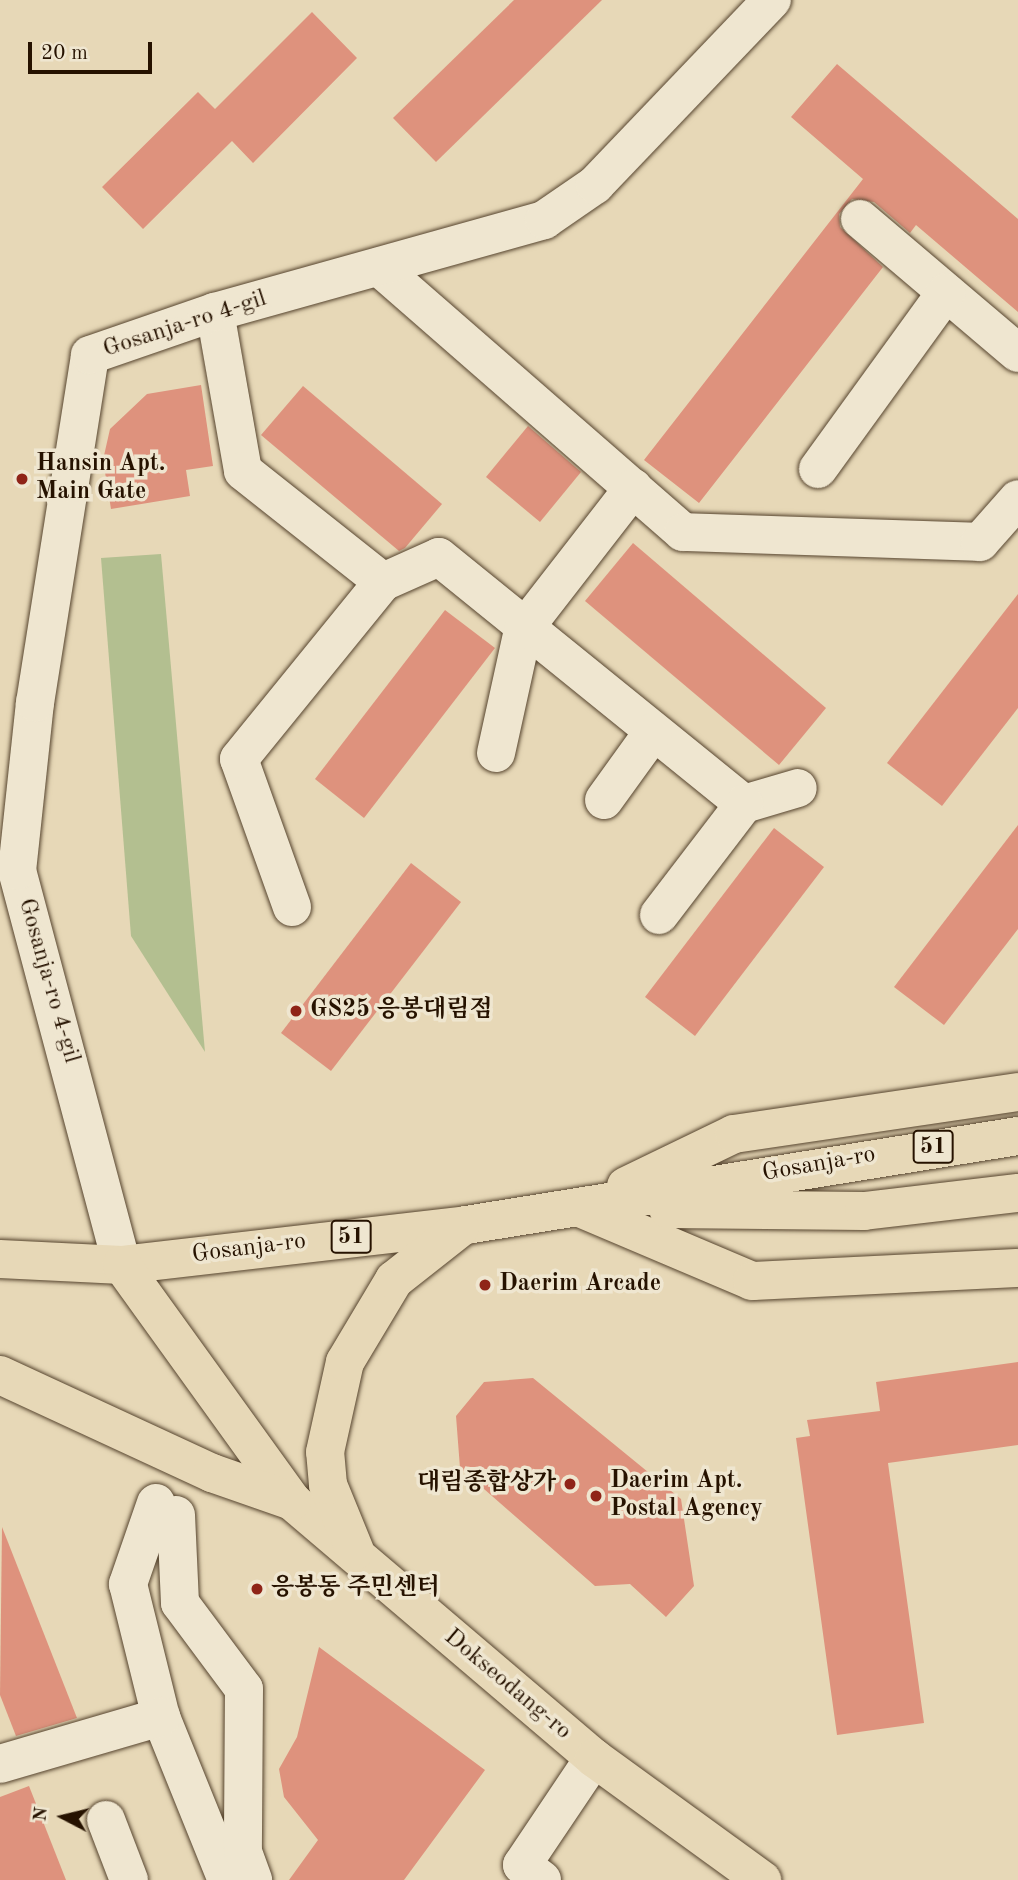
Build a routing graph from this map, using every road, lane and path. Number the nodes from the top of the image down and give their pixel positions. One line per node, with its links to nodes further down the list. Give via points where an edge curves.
1 (772, 0): 3 (street, Gosanja-ro 4-gil, via 595,185 544,220)
2 (860, 219): 4 (street)
3 (379, 267): 5 (street, Gosanja-ro 4-gil); 8 (street)
4 (946, 292): 6 (street); 7 (street)
5 (215, 312): 10 (street, via 243,471); 17 (street, Gosanja-ro 4-gil, via 90,355)
6 (1018, 353)
7 (818, 469)
8 (633, 488): 9 (street, via 683,532 980,542); 11 (street)
9 (1018, 499)
10 (383, 582): 11 (street, via 439,557); 19 (street, via 239,759)
11 (523, 630): 12 (street); 13 (street)
12 (653, 732): 15 (street); 16 (street)
13 (496, 753)
14 (798, 788): 16 (street)
15 (604, 800)
16 (744, 804): 20 (street)
17 (10, 830): 18 (street, Gosanja-ro 4-gil, via 17,871)
18 (13, 907): 27 (street, Gosanja-ro 4-gil)
19 (292, 907)
20 (659, 915)
21 (1018, 1091): 24 (main road, via 734,1134)
22 (1018, 1136): 24 (main road, Gosanja-ro / 51, via 848,1159)
23 (1018, 1193): 24 (main road, Gosanja-ro / 51, via 864,1211)
24 (580, 1208): 25 (main road, Gosanja-ro / 51); 28 (main road, via 752,1280)
25 (466, 1224): 27 (main road, Gosanja-ro / 51); 31 (main road, via 394,1280 345,1362 328,1421 327,1474)
26 (0, 1259): 27 (main road, Gosanja-ro / 51)
27 (122, 1265): 30 (main road, Dokseodang-ro)
28 (1018, 1268)
29 (0, 1375): 30 (main road, via 212,1473)
30 (292, 1501): 31 (main road, Dokseodang-ro)
31 (360, 1563): 33 (main road, Dokseodang-ro)
32 (161, 1717): 34 (street); 37 (street); 38 (street, via 128,1584 166,1509 180,1603 244,1689 243,1852)
33 (594, 1758): 39 (street, via 522,1865); 40 (main road, Dokseodang-ro)
34 (0, 1764)
35 (106, 1819): 36 (street)
36 (129, 1880)
37 (227, 1880)
38 (253, 1880)
39 (542, 1880)
40 (762, 1880)

